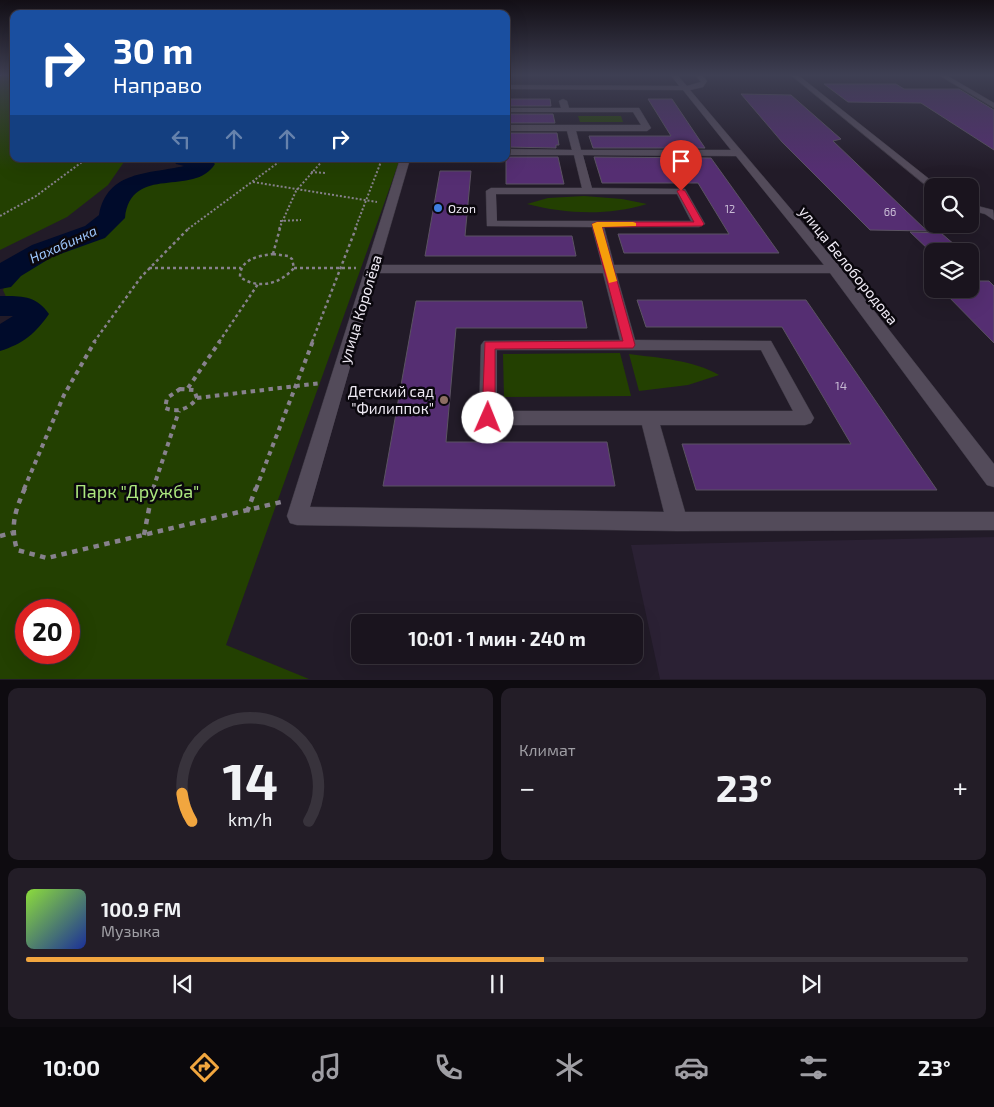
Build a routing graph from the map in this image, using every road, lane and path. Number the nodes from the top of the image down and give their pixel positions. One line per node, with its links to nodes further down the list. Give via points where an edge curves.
1 (565, 107): 5 (street)
2 (699, 107): 10 (street, улица Белобородова)
3 (834, 107): 18 (street)
4 (510, 110): 5 (street)
5 (566, 110): 7 (street, via 636,110 647,128)
6 (510, 128): 7 (street)
7 (571, 128): 9 (street)
8 (510, 152): 9 (street)
9 (577, 152): 10 (street); 21 (street)
10 (737, 153): 37 (street, улица Белобородова)
11 (81, 162): 26 (path, via 36,196)
12 (279, 162): 19 (path)
13 (321, 162): 16 (path)
14 (381, 162): 22 (path)
15 (404, 162): 23 (street, улица Королёва)
16 (310, 172): 17 (path); 20 (path)
17 (325, 174)
18 (924, 179)
19 (252, 182): 20 (path); 31 (path, via 191,226)
20 (295, 190): 22 (path); 28 (path)
21 (588, 191): 29 (street, via 681,191 699,224); 29 (street, via 491,191 491,224)
22 (367, 200): 23 (path); 34 (path)
23 (391, 205): 35 (street, улица Королёва)
24 (979, 210): 25 (street)
25 (992, 214)
26 (0, 216)
27 (301, 220): 28 (path)
28 (280, 221): 30 (path)
29 (597, 224): 36 (street)
30 (273, 254): 32 (path, via 250,260); 33 (path, via 288,256)
31 (149, 268): 32 (path); 51 (path, via 97,334 54,413)
32 (241, 268): 38 (path, via 240,277 244,281)
33 (294, 268): 34 (path); 38 (path, via 276,281)
34 (340, 268): 35 (path); 41 (path)
35 (372, 269): 36 (street); 40 (street, улица Королёва)
36 (609, 269): 37 (street); 39 (street)
37 (834, 269): 46 (street, улица Белобородова)
38 (258, 284): 42 (path)
39 (629, 345): 45 (street, via 489,345 488,418); 45 (street, via 766,345 805,418)
40 (339, 381): 41 (path); 47 (street, улица Королёва)
41 (295, 387): 43 (path); 48 (path)
42 (188, 388): 43 (path, via 194,390); 44 (path, via 167,398 166,408)
43 (197, 398): 44 (path, via 190,406)
44 (178, 411): 53 (path, via 152,487)
45 (649, 418): 50 (street)
46 (994, 479)
47 (303, 496): 48 (path); 50 (street, улица Королёва, via 297,516)
48 (247, 512): 53 (path)
49 (994, 521): 50 (street)
50 (677, 522)
51 (12, 532): 52 (path); 53 (path, via 17,550 47,558)
52 (0, 536)
53 (144, 536)

